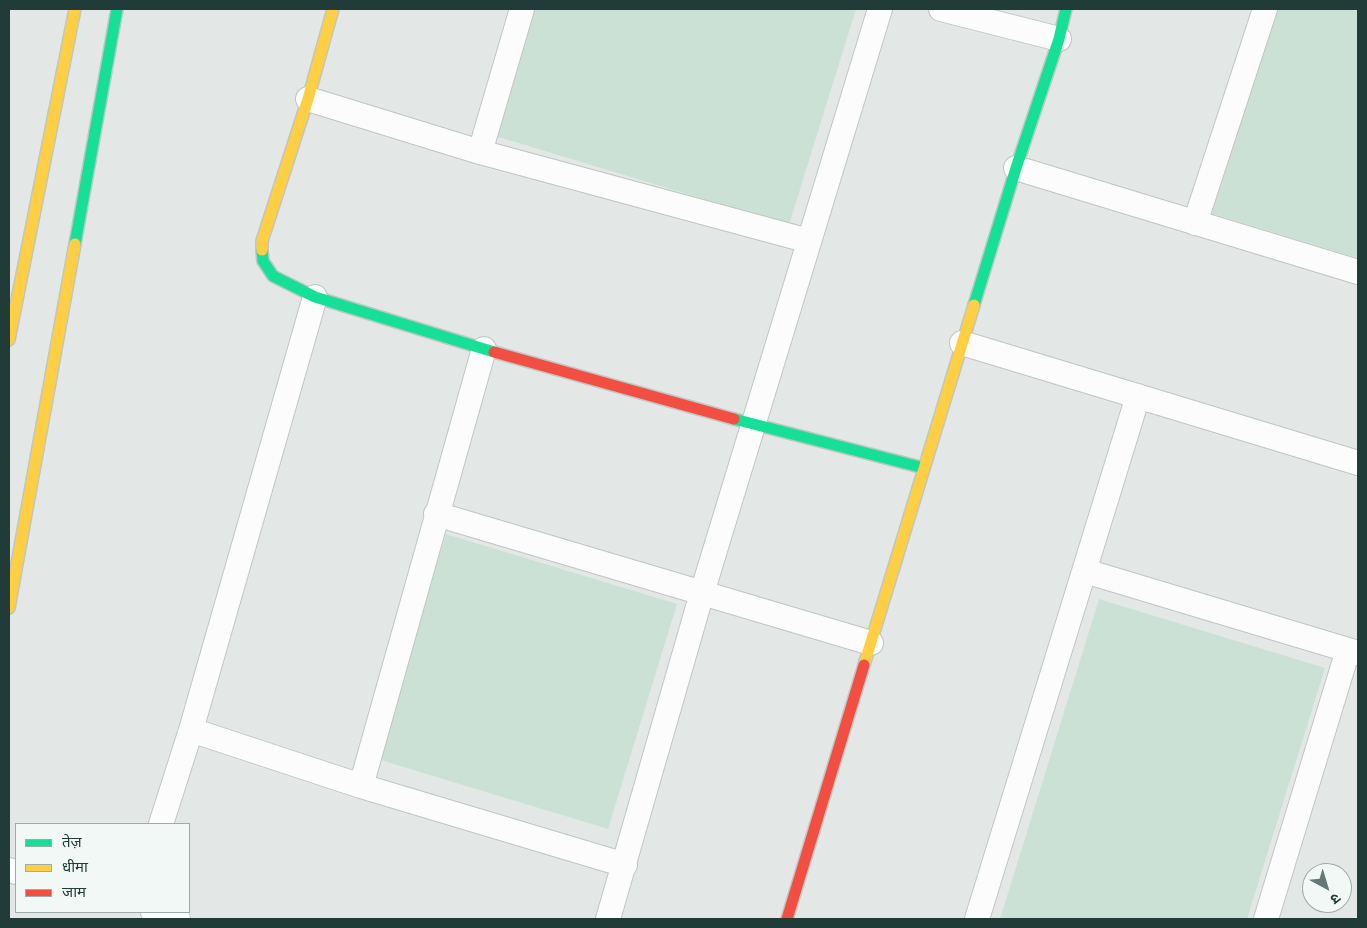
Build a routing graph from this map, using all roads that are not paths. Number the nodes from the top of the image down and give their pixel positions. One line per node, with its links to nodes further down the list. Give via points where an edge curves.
1 (74, 9): 17 (street)
2 (116, 9): 27 (street)
3 (333, 9): 10 (street)
4 (522, 9): 11 (street)
5 (880, 9): 14 (street)
6 (941, 9): 9 (street)
7 (1066, 9): 9 (street)
8 (1265, 9): 13 (street)
9 (1059, 39): 12 (street)
10 (308, 99): 11 (street); 16 (street, via 262,240 263,261 272,276)
11 (480, 152): 14 (street)
12 (1016, 168): 13 (street); 18 (street)
13 (1195, 222): 15 (street)
14 (809, 241): 21 (street)
15 (1358, 272)
16 (315, 296): 19 (street); 30 (street)
17 (9, 340)
18 (962, 343): 20 (street); 23 (street)
19 (484, 349): 21 (street); 24 (street)
20 (1138, 396): 22 (street); 25 (street)
21 (754, 424): 23 (street); 26 (street)
22 (1358, 463)
23 (924, 468): 28 (street)
24 (436, 514): 26 (street); 31 (street)
25 (1085, 570): 29 (street); 38 (street)
26 (702, 593): 28 (street); 33 (street)
27 (9, 608)
28 (871, 643): 37 (street)
29 (1353, 652): 39 (street)
30 (191, 730): 31 (street); 32 (street)
31 (360, 786): 33 (street)
32 (161, 823)
33 (625, 865): 36 (street)
34 (157, 913): 35 (street)
35 (178, 919)
36 (608, 919)
37 (787, 919)
38 (977, 919)
39 (1266, 919)

